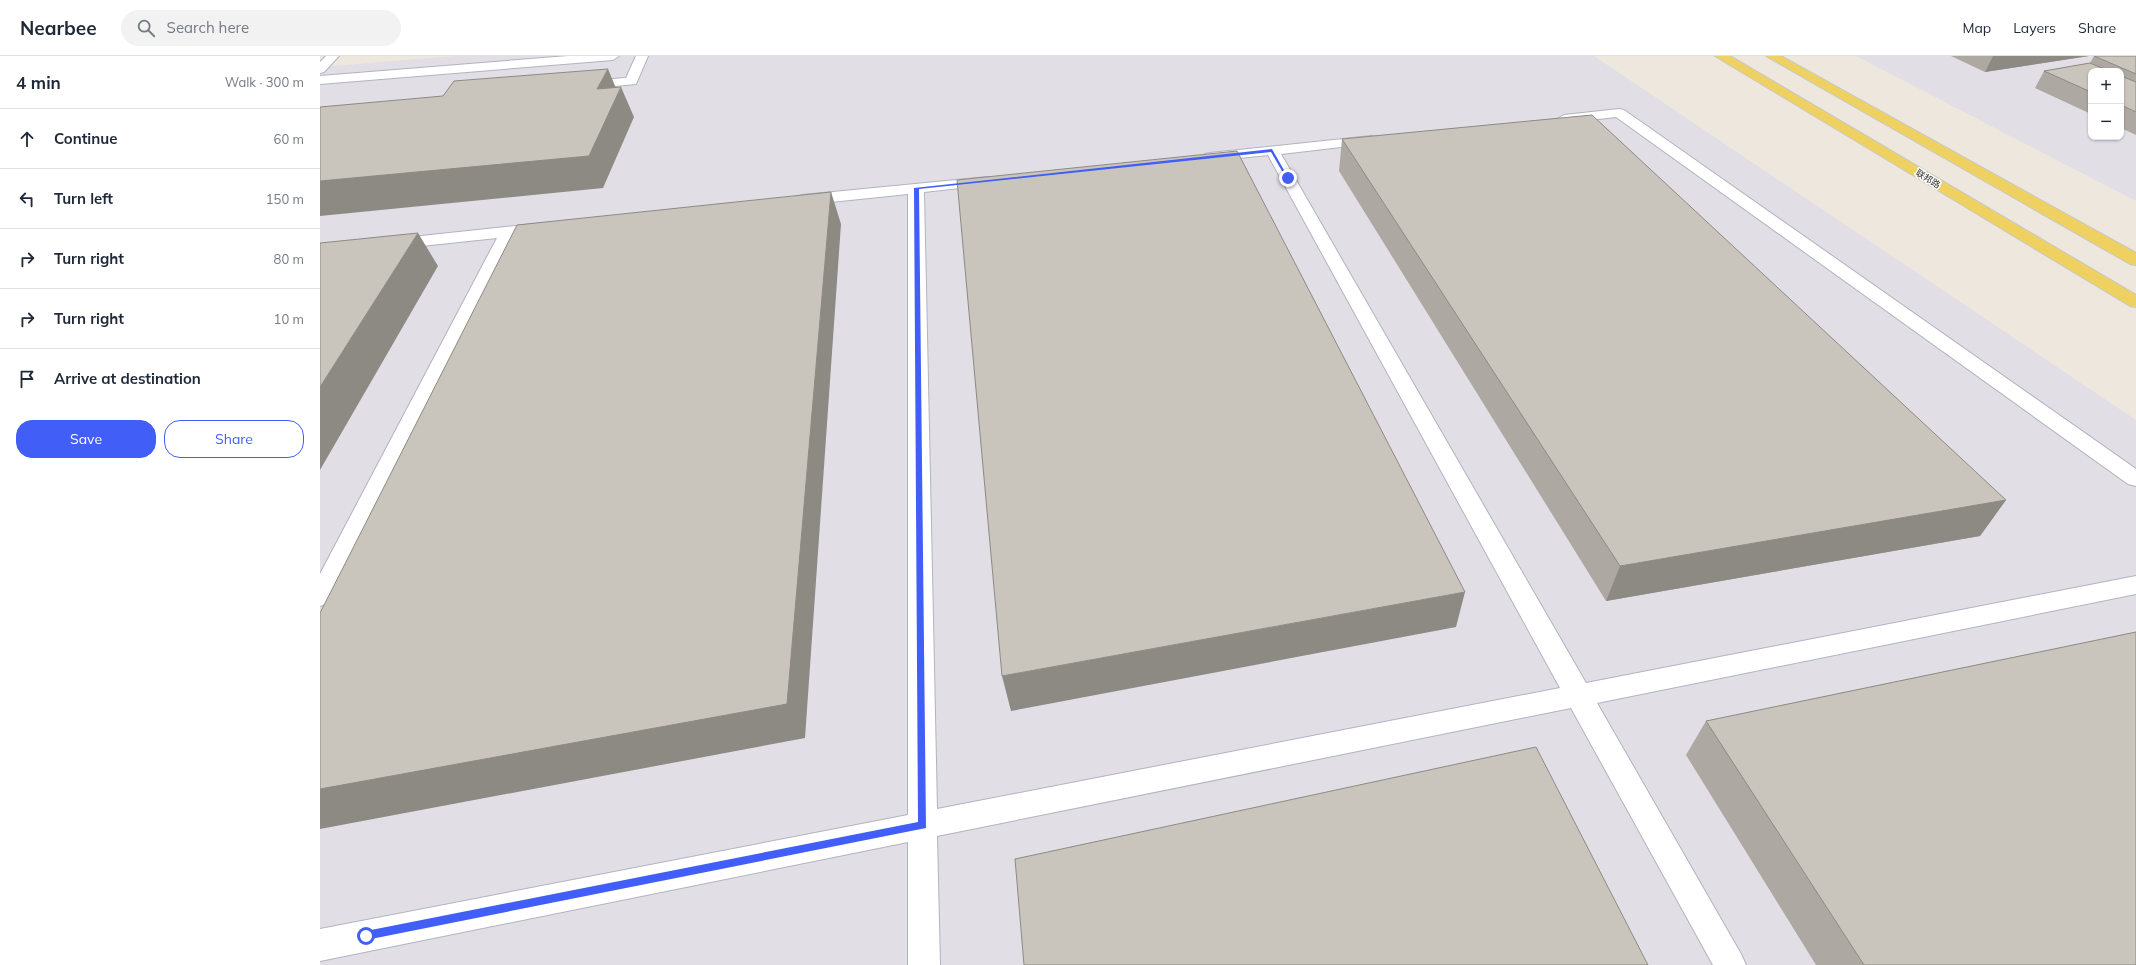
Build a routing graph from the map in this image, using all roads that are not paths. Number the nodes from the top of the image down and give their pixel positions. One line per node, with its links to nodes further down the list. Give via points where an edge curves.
1 (333, 56): 6 (lane)
2 (613, 56): 7 (lane)
3 (642, 56): 8 (lane, via 631,81)
4 (1721, 56): 20 (main road, 联邦路)
5 (1772, 56): 19 (main road)
6 (320, 69)
7 (320, 80)
8 (569, 86)
9 (1548, 121): 21 (lane, via 1619,114)
10 (1383, 139): 11 (lane)
11 (1272, 150): 12 (lane); 24 (lane)
12 (1193, 159)
13 (1003, 179): 14 (lane)
14 (916, 188): 15 (lane); 25 (lane)
15 (791, 202)
16 (555, 227): 17 (lane)
17 (508, 232): 18 (lane); 23 (lane)
18 (375, 246)
19 (2136, 260)
20 (2136, 302)
21 (2136, 479)
22 (2136, 584): 24 (lane)
23 (320, 597)
24 (1577, 695): 25 (lane); 28 (lane)
25 (923, 825): 26 (lane); 27 (lane)
26 (320, 945)
27 (924, 965)
28 (1730, 965)

